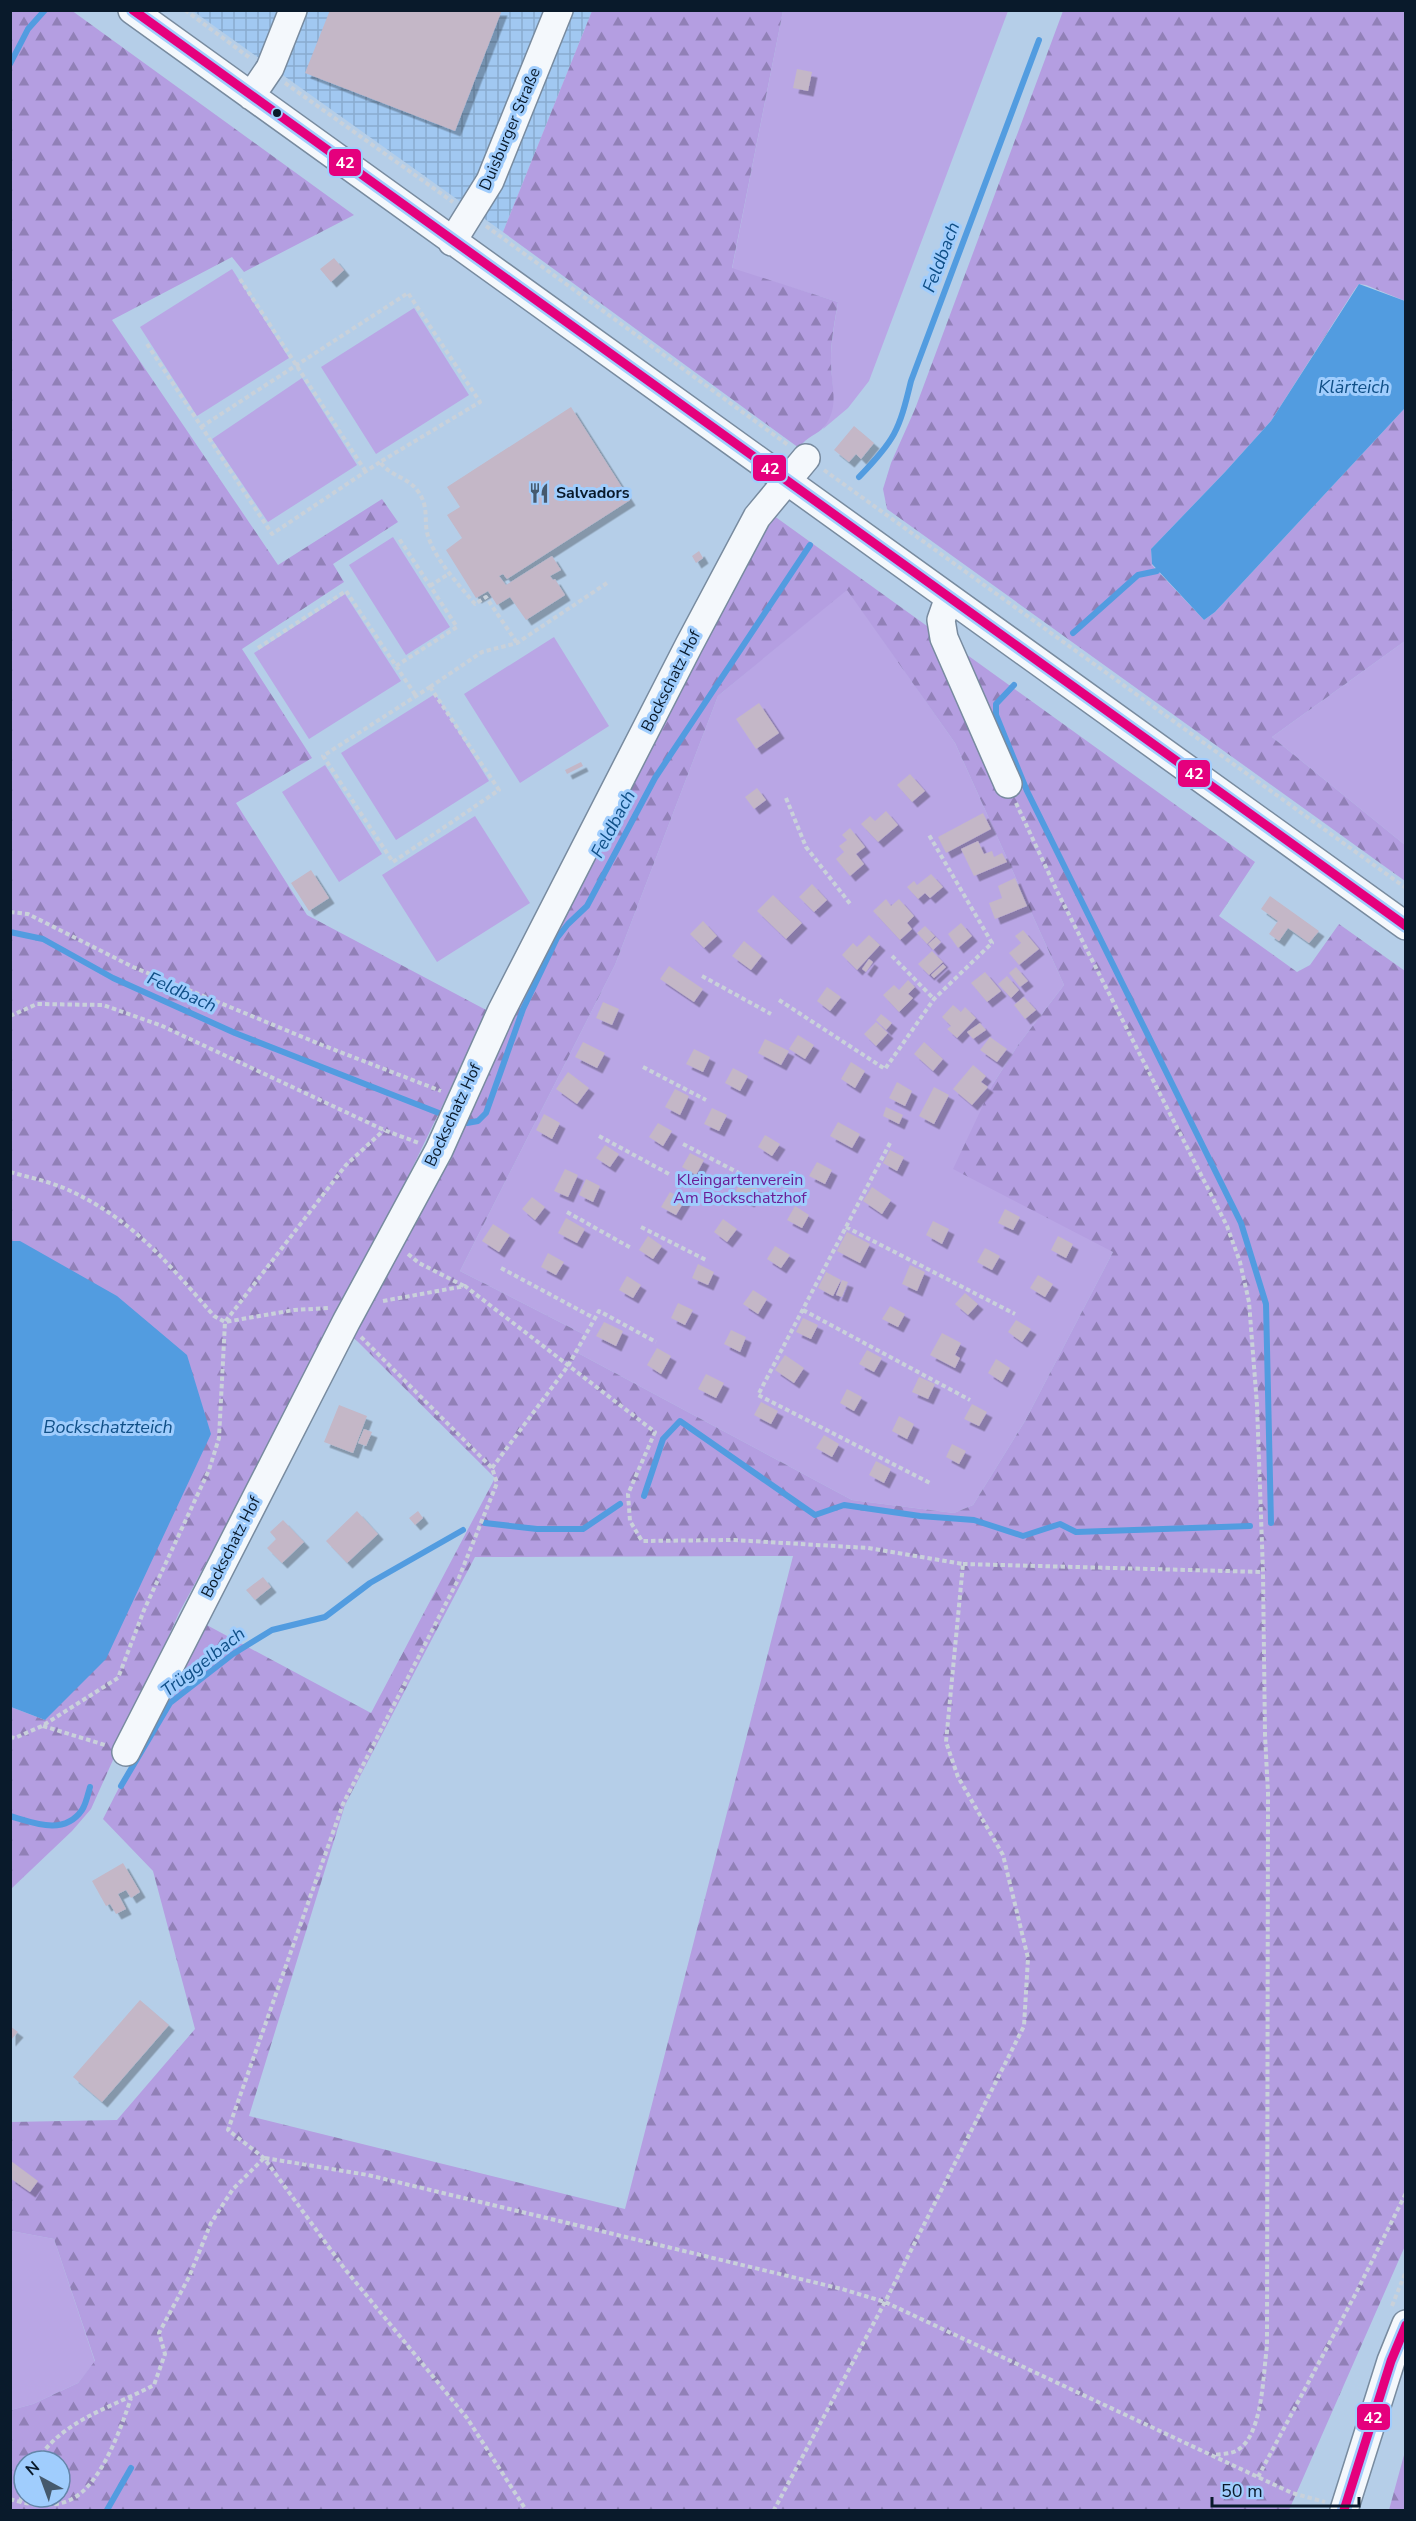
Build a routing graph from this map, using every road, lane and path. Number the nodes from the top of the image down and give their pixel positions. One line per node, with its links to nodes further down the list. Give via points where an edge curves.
1 (132, 10): 6 (street)
2 (185, 10): 5 (path)
3 (293, 10): 5 (street)
4 (559, 10): 7 (street, Duisburger Straße, via 490,181)
5 (268, 71): 6 (street); 7 (path)
6 (251, 96): 8 (street)
7 (471, 215): 8 (street, Duisburger Straße); 13 (path)
8 (452, 242): 16 (street)
9 (240, 279): 11 (path)
10 (147, 344): 12 (path)
11 (296, 364): 12 (path); 14 (path, via 408,293 480,402); 15 (path)
12 (201, 427): 15 (path, via 272,534)
13 (806, 458): 16 (street, Bockschatz Hof); 30 (path)
14 (380, 462): 15 (path); 18 (path, via 386,471 417,489 425,503 425,528 430,543)
15 (366, 472)
16 (785, 482): 21 (street); 41 (street, Bockschatz Hof, via 757,517 689,645 501,1012)
17 (398, 537): 20 (path)
18 (450, 573): 20 (path); 22 (path, via 475,604 486,597)
19 (607, 583): 22 (path)
20 (430, 586): 24 (path, via 457,627)
21 (948, 600): 27 (street, via 941,620 944,638); 33 (street)
22 (517, 643): 25 (path, via 482,652)
23 (258, 648): 24 (path, via 346,591)
24 (396, 666): 26 (path)
25 (430, 687): 26 (path); 26 (path, via 499,790 393,862 323,756)
26 (416, 696)
27 (1008, 784): 70 (path, via 1058,893 1227,1226 1240,1262 1249,1302 1257,1405)
28 (786, 798): 31 (path, via 806,848)
29 (929, 835): 36 (path, via 992,943)
30 (1406, 888)
31 (850, 905)
32 (10, 912): 41 (path, via 28,914 133,967)
33 (1406, 927)
34 (892, 956): 36 (path)
35 (702, 976): 38 (path)
36 (934, 999): 37 (path, via 885,1069)
37 (779, 1000)
38 (771, 1014)
39 (10, 1016): 43 (path, via 37,1004 103,1005 160,1025)
40 (643, 1067): 42 (path)
41 (462, 1099): 47 (street, Bockschatz Hof)
42 (706, 1100)
43 (384, 1130): 47 (path); 63 (path, via 346,1165)
44 (599, 1136): 50 (path)
45 (890, 1143): 53 (path)
46 (684, 1144): 49 (path)
47 (439, 1150): 54 (street, Bockschatz Hof)
48 (10, 1172): 63 (path, via 63,1187 116,1215 157,1250 214,1316)
49 (739, 1173)
50 (669, 1174)
51 (567, 1212): 55 (path)
52 (641, 1227): 56 (path)
53 (846, 1227): 59 (path); 61 (path)
54 (390, 1237): 58 (path, via 419,1263); 60 (street, Bockschatz Hof)
55 (631, 1248)
56 (706, 1260)
57 (501, 1268): 62 (path)
58 (465, 1286): 60 (path); 65 (path)
59 (802, 1310): 66 (path); 68 (path, via 758,1395)
60 (350, 1314): 63 (path, via 294,1310); 67 (path); 73 (street, Bockschatz Hof)
61 (1015, 1314)
62 (594, 1318): 64 (path, via 599,1311); 65 (path)
63 (225, 1322): 71 (path, via 219,1438 209,1470 144,1610 118,1678)
64 (656, 1342)
65 (568, 1366): 67 (path); 69 (path, via 655,1432 628,1494 630,1521 642,1540 735,1540 868,1548)
66 (970, 1400)
67 (492, 1468): 74 (path, via 497,1483 458,1580 343,1804 228,2130)
68 (930, 1483)
69 (963, 1564): 70 (path); 76 (path, via 946,1742 958,1777 1003,1855 1028,1958 1024,2026)
70 (1263, 1572): 80 (path, via 1268,1793 1267,2346 1256,2426 1236,2451)
71 (42, 1726): 72 (path); 73 (path)
72 (10, 1737)
73 (126, 1752)
74 (264, 2158): 76 (path, via 368,2175); 78 (path, via 233,2189 211,2223 189,2277 159,2333 165,2354 154,2385); 84 (path, via 344,2268 467,2418)
75 (1406, 2193): 81 (path)
76 (885, 2302): 80 (path); 85 (path)
77 (1406, 2324): 83 (street)
78 (131, 2397): 79 (path, via 75,2423); 82 (path, via 119,2436 84,2489)
79 (46, 2449)
80 (1213, 2455): 81 (path)
81 (1258, 2477): 83 (path)
82 (72, 2498)
83 (1336, 2507)
84 (526, 2511)
85 (774, 2511)

